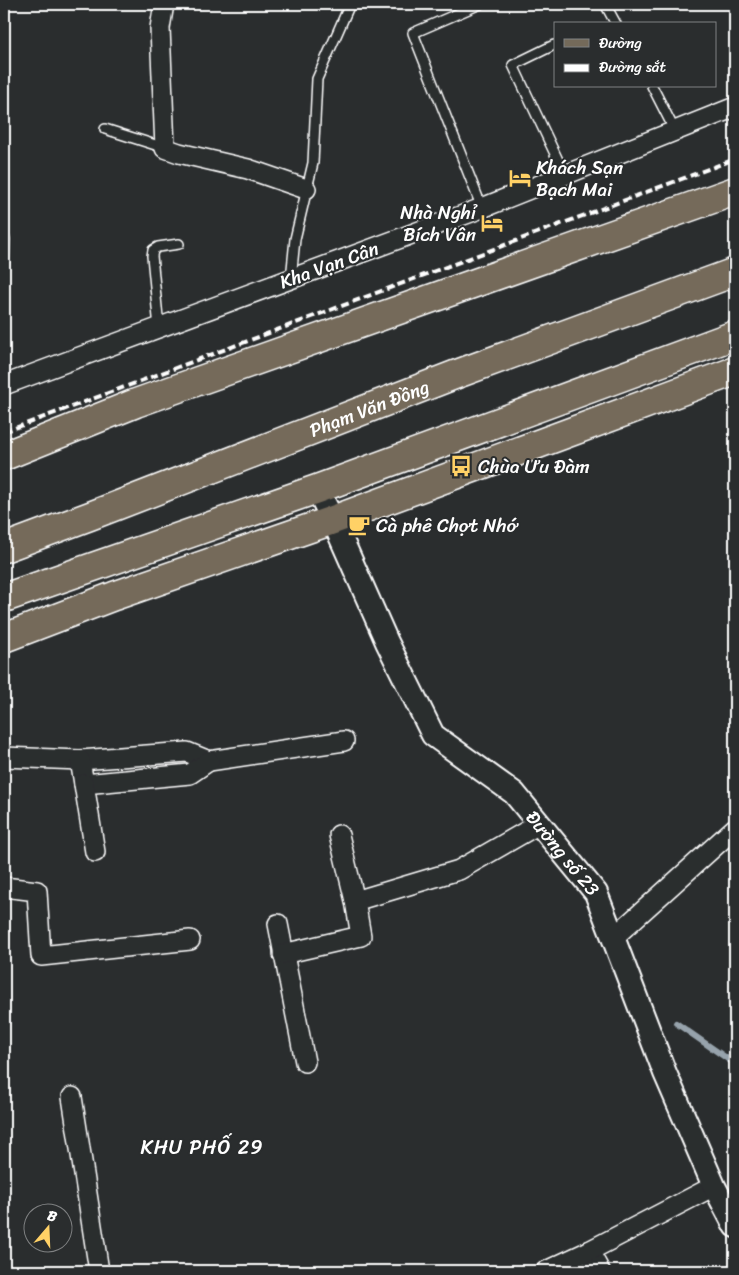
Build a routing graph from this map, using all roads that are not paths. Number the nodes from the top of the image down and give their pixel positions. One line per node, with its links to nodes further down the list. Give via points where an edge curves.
1 (164, 4): 11 (street, via 160,28)
2 (350, 4): 13 (lane, via 317,79 312,163)
3 (480, 4): 15 (lane, via 413,33)
4 (605, 4): 5 (lane)
5 (615, 22)
6 (554, 45): 12 (lane, via 513,65)
7 (653, 88): 10 (lane)
8 (735, 107): 10 (street, Kha Vạn Cân)
9 (105, 129): 11 (lane)
10 (675, 131): 12 (street, Kha Vạn Cân)
11 (165, 148): 13 (street, via 248,169)
12 (565, 175): 15 (street, Kha Vạn Cân)
13 (306, 189): 20 (lane)
14 (735, 191): 25 (main road, via 136,403)
15 (482, 208): 20 (street, Kha Vạn Cân)
16 (5, 239): 18 (lane)
17 (179, 244): 21 (lane, via 153,250)
18 (4, 262)
19 (735, 272): 28 (main road, Phạm Văn Đồng, via 457,374)
20 (291, 280): 21 (street, Kha Vạn Cân)
21 (159, 328): 24 (street, Kha Vạn Cân)
22 (735, 335): 26 (main road)
23 (735, 371): 27 (main road)
24 (4, 385)
25 (4, 456)
26 (317, 489): 27 (street, Đường số 23); 29 (main road)
27 (333, 520): 30 (main road); 36 (street, Đường số 23, via 433,735 514,793)
28 (4, 548)
29 (4, 598)
30 (4, 638)
31 (344, 741): 34 (street)
32 (4, 757): 33 (street)
33 (80, 760): 34 (street, via 187,752); 35 (street)
34 (208, 761): 35 (street, via 190,774)
35 (84, 784): 39 (street)
36 (539, 824): 41 (street, via 459,870); 43 (street, Đường số 23, via 596,893)
37 (735, 828): 43 (street)
38 (339, 835): 41 (street)
39 (94, 852)
40 (4, 887): 44 (street, via 37,891 41,956)
41 (355, 901): 45 (street, via 361,936)
42 (278, 924): 45 (street)
43 (613, 938): 48 (street, Đường số 23, via 665,1073)
44 (190, 940)
45 (283, 954): 46 (street)
46 (305, 1062)
47 (72, 1097): 51 (street)
48 (714, 1186): 49 (street, Đường số 23); 50 (street)
49 (735, 1226)
50 (589, 1251): 52 (street); 53 (street)
51 (100, 1271)
52 (546, 1271)
53 (600, 1271)

